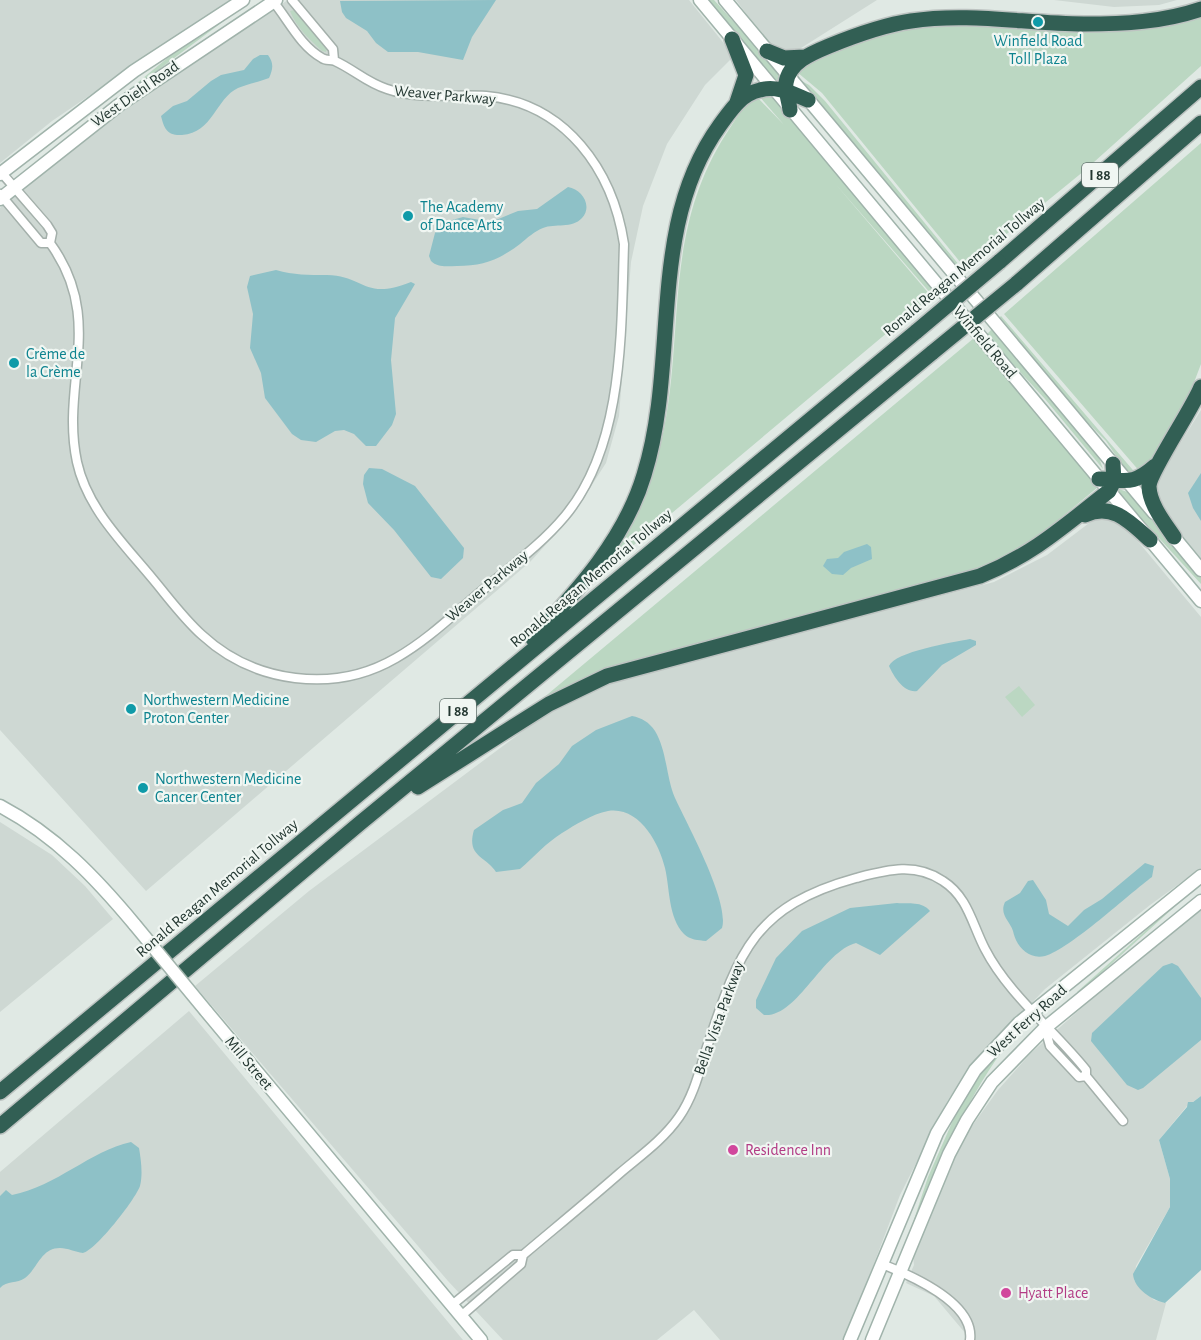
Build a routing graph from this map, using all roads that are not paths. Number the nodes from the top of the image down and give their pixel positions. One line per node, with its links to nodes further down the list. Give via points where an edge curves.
1 (243, 0): 17 (main road, West Diehl Road, via 134,71)
2 (292, 0): 10 (street, Weaver Parkway, via 333,49)
3 (700, 0): 7 (main road)
4 (726, 0): 8 (main road)
5 (274, 1): 10 (street, Weaver Parkway, via 314,52 324,60); 18 (main road, West Diehl Road, via 119,105)
6 (1201, 9): 9 (highway, via 1168,19 1113,23 968,18 911,21 862,33)
7 (732, 39): 11 (main road); 14 (highway, via 746,75)
8 (767, 51): 9 (highway, via 784,58); 11 (main road)
9 (806, 57): 11 (highway, via 791,69)
10 (334, 60): 20 (street, Weaver Parkway, via 389,90 497,98 557,124 580,143 601,171 616,203 624,244 614,402 594,470 555,527 411,649 385,664 352,675 291,678 233,658 189,622 106,522 84,484 72,431 80,345 78,310 67,273)
11 (782, 85): 13 (highway); 14 (highway, via 755,91); 15 (highway)
12 (1201, 87): 30 (highway, Ronald Reagan Memorial Tollway / I 88, bridge, via 917,331)
13 (808, 100): 22 (main road, Winfield Road)
14 (737, 102): 30 (highway, via 695,166 676,222 657,426 636,499 585,580)
15 (790, 110): 24 (main road, Winfield Road)
16 (1201, 123): 32 (highway, I 88, bridge, via 1016,284)
17 (0, 173): 18 (street, Weaver Parkway)
18 (14, 187): 19 (main road, West Diehl Road); 20 (street, Weaver Parkway, via 47,225 52,233)
19 (1, 196): 20 (street, Weaver Parkway, via 41,243)
20 (50, 243)
21 (1201, 387): 23 (highway)
22 (1113, 464): 24 (highway)
23 (1155, 466): 24 (highway, via 1141,478); 26 (highway, via 1150,494)
24 (1112, 483): 25 (highway); 26 (main road, Winfield Road); 27 (main road, Winfield Road)
25 (1067, 526): 27 (highway, via 1093,512 1106,510 1122,517); 32 (highway, via 1024,557 980,576 650,663 584,686 521,721)
26 (1174, 537): 28 (main road, Winfield Road)
27 (1150, 540): 29 (main road, Winfield Road)
28 (1201, 570)
29 (1201, 601)
30 (490, 685): 37 (highway, Ronald Reagan Memorial Tollway / I 88)
31 (0, 806): 43 (main road, Mill Street, bridge, via 65,850 107,891)
32 (359, 824): 39 (highway, I 88)
33 (1201, 876): 35 (main road, West Ferry Road)
34 (1201, 902): 36 (main road, West Ferry Road)
35 (1033, 1012): 36 (street, Bella Vista Parkway); 40 (street, Bella Vista Parkway, via 990,957 964,901 948,884 931,874 908,868 888,870 803,896 766,924 740,958 691,1095 670,1129); 41 (main road, West Ferry Road, via 975,1070 948,1112)
36 (1046, 1028): 38 (street, Bella Vista Parkway, via 1060,1037); 42 (main road, West Ferry Road, via 1003,1067 967,1120)
37 (0, 1092)
38 (1123, 1121)
39 (0, 1126)
40 (523, 1255): 43 (street, Bella Vista Parkway, via 513,1255); 44 (street, Bella Vista Parkway, via 521,1264)
41 (882, 1264): 42 (street); 46 (main road, West Ferry Road)
42 (900, 1271): 47 (main road, West Ferry Road); 48 (street, via 940,1292 967,1322)
43 (452, 1305): 44 (main road, Mill Street)
44 (461, 1316): 45 (main road, Mill Street)
45 (481, 1340)
46 (850, 1340)
47 (872, 1340)
48 (970, 1340)

